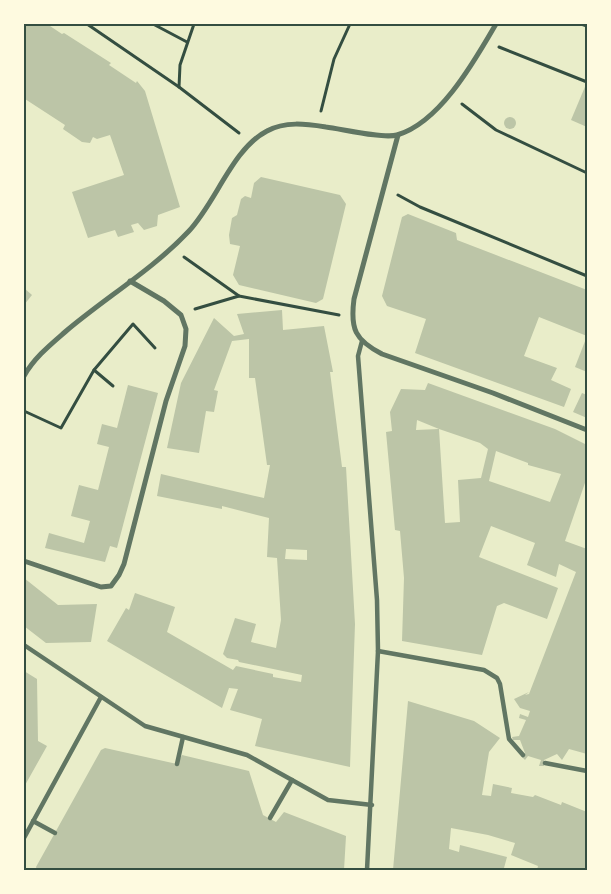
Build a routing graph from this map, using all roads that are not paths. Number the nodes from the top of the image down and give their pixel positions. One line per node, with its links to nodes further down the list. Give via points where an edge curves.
1 (496, 24): 2 (street, via 440,105 420,123)
2 (398, 135): 3 (street, via 293,124 266,131 250,143 203,214 171,248); 4 (street, via 354,299 353,326)
3 (130, 281): 5 (street, via 46,348); 7 (street, via 181,314 186,329 185,346 166,401 120,575 111,586 102,587)
4 (362, 341): 6 (street, via 382,354); 9 (street, via 358,356)
5 (24, 376)
6 (587, 430)
7 (24, 560)
8 (24, 645): 10 (street)
9 (378, 651): 12 (street, via 491,673 497,678 502,691 510,743); 17 (street)
10 (101, 697): 11 (street, via 145,726); 19 (street)
11 (184, 737): 14 (street); 16 (street, via 247,754)
12 (523, 755)
13 (545, 763): 15 (street)
14 (177, 764)
15 (587, 772)
16 (292, 780): 17 (street, via 328,800); 18 (street)
17 (372, 805): 22 (street)
18 (270, 818)
19 (33, 821): 20 (street); 21 (street)
20 (55, 833)
21 (24, 838)
22 (367, 870)

